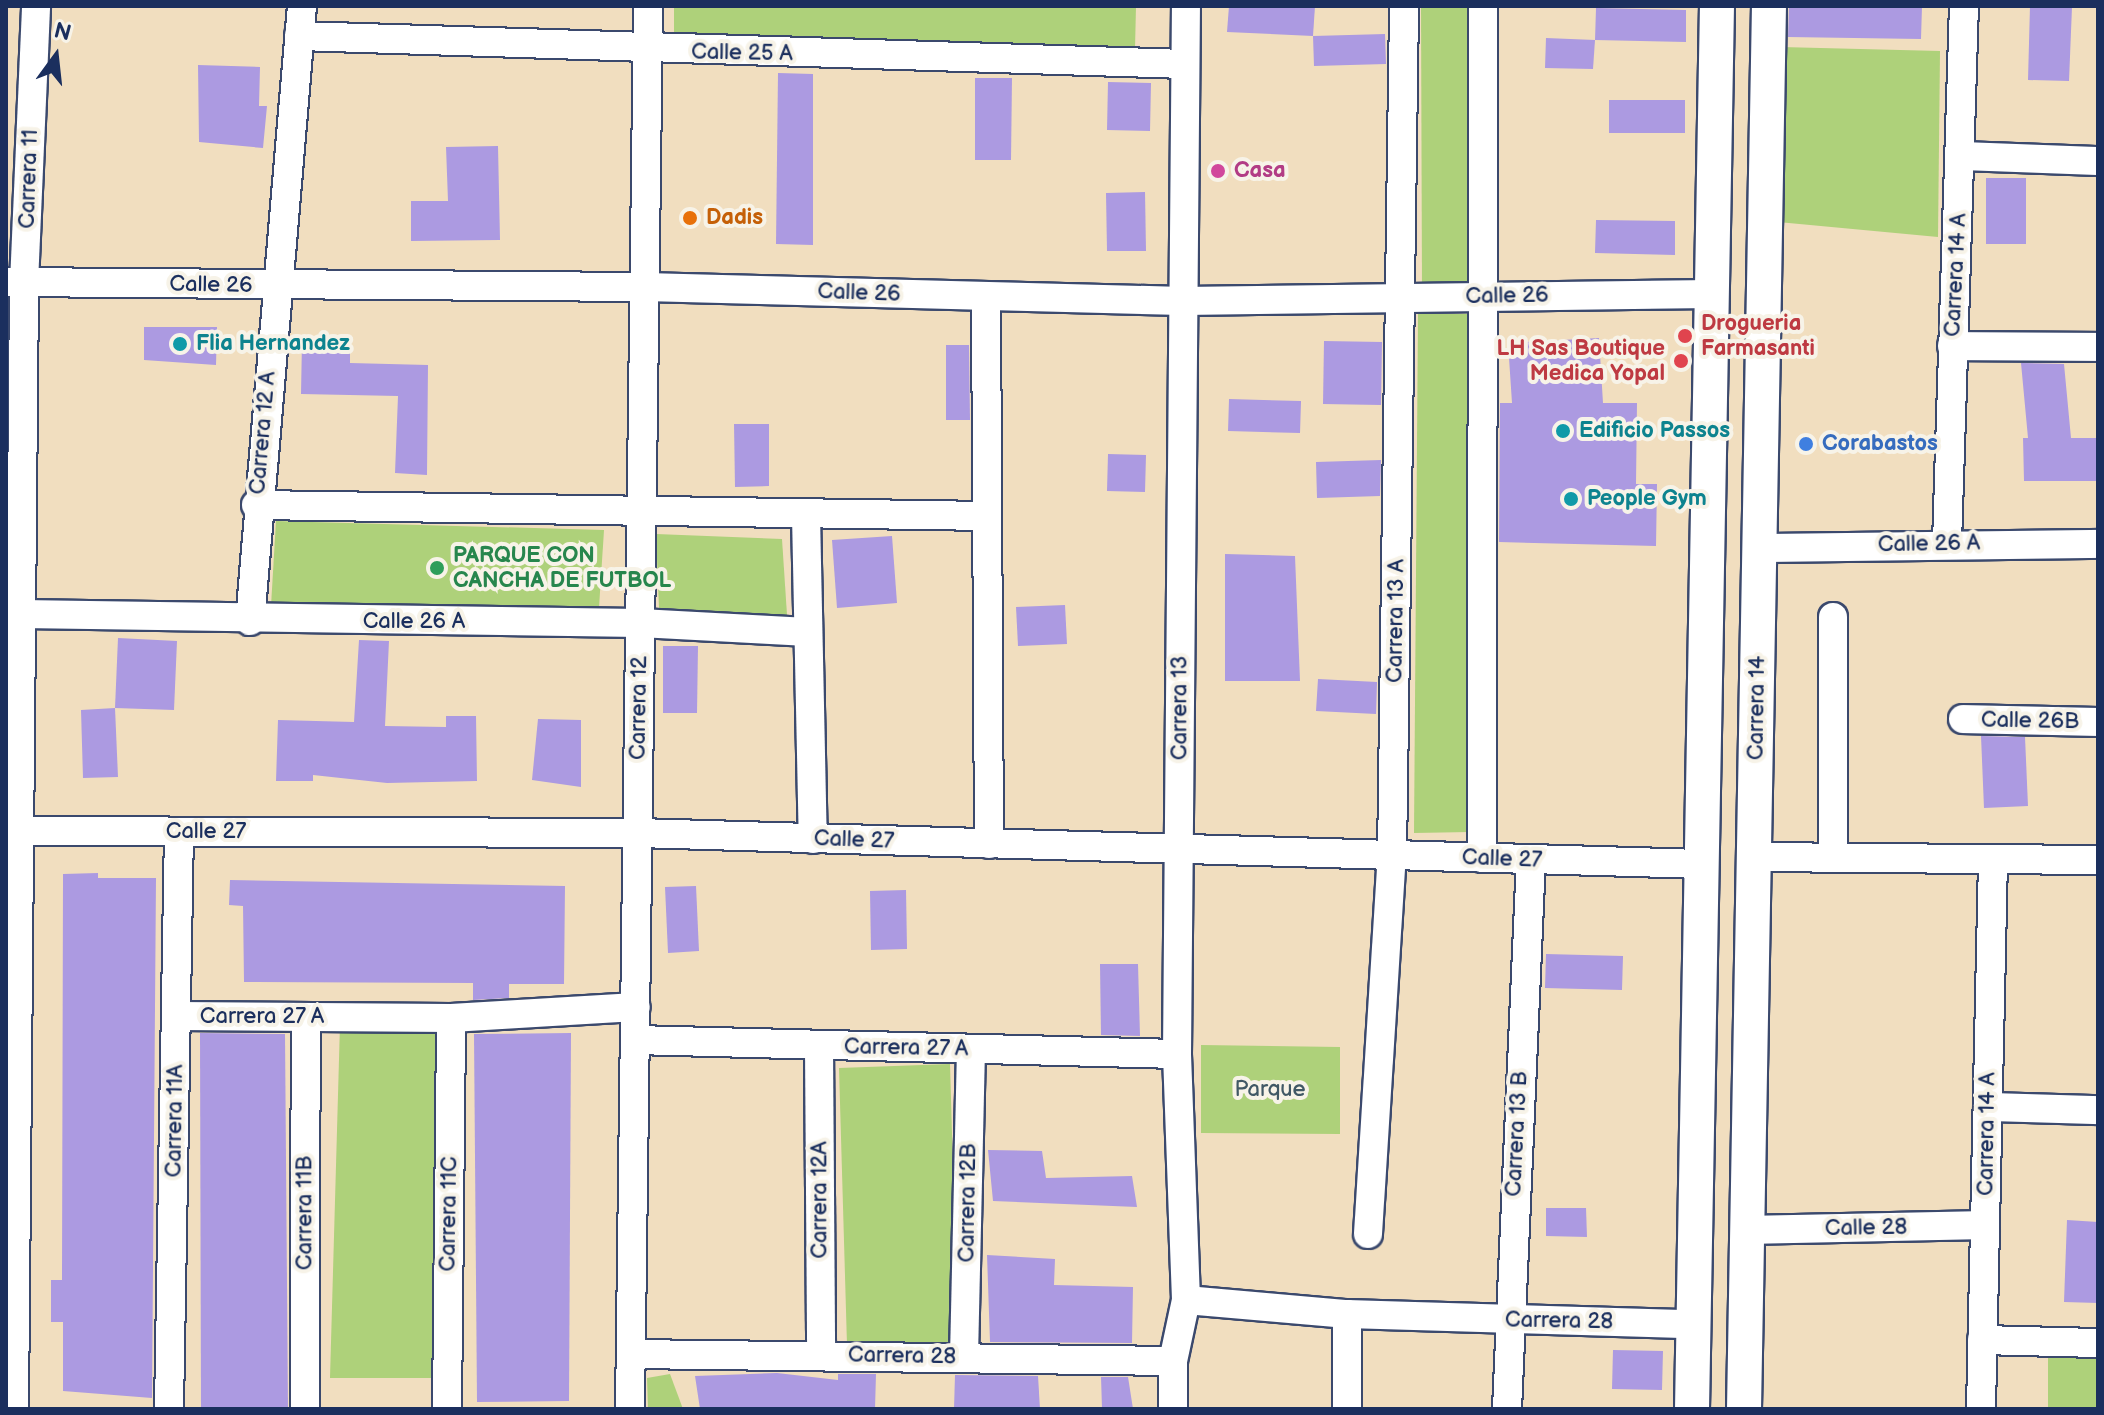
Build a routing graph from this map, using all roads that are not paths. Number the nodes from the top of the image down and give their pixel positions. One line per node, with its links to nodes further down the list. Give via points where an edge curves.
1 (36, 6): 15 (street, Carrera 11)
2 (302, 6): 10 (street, Carrera 12 A)
3 (648, 6): 11 (street, Carrera 12)
4 (1186, 6): 12 (street, Carrera 13)
5 (1404, 6): 21 (street, Carrera 13 A)
6 (1483, 6): 20 (street)
7 (1717, 6): 18 (street)
8 (1769, 6): 31 (street, Carrera 14)
9 (1964, 6): 13 (street, Carrera 14 A)
10 (299, 36): 11 (street, Calle 25 A); 16 (street, Carrera 12 A)
11 (648, 50): 12 (street, Calle 25 A); 17 (street, Carrera 12)
12 (1185, 64): 22 (street, Carrera 13)
13 (1963, 156): 14 (street); 23 (street, Carrera 14 A)
14 (2098, 161)
15 (15, 282): 16 (street, Calle 26); 32 (street, Carrera 11)
16 (277, 285): 17 (street, Calle 26); 25 (street, Carrera 12 A)
17 (645, 287): 19 (street, Calle 26); 26 (street, Carrera 12)
18 (1712, 294): 20 (street, Calle 26); 52 (street)
19 (986, 297): 22 (street, Calle 26); 28 (street)
20 (1485, 297): 21 (street, Calle 26); 47 (street)
21 (1401, 298): 22 (street, Calle 26); 45 (street, Carrera 13 A)
22 (1183, 301): 44 (street, Carrera 13)
23 (1952, 346): 24 (street); 29 (street, Carrera 14 A)
24 (2098, 347)
25 (256, 505): 26 (street); 34 (street, Carrera 12 A)
26 (641, 512): 27 (street); 35 (street, Carrera 12)
27 (806, 515): 28 (street); 36 (street)
28 (986, 516): 43 (street)
29 (1947, 543): 30 (street, Calle 26 A); 31 (street, Calle 26 A)
30 (2098, 544)
31 (1760, 548): 46 (street, Carrera 14)
32 (21, 614): 34 (street, Calle 26 A); 39 (street, Carrera 11)
33 (1833, 617): 48 (street)
34 (250, 621): 35 (street, Calle 26 A)
35 (640, 623): 36 (street, Calle 26 A); 41 (street, Carrera 12)
36 (808, 632): 42 (street)
37 (1963, 719): 38 (street, Calle 26B)
38 (2098, 722)
39 (13, 831): 40 (street, Calle 27); 53 (street, Carrera 11)
40 (179, 832): 41 (street, Calle 27); 55 (street, Carrera 11A)
41 (638, 833): 42 (street, Calle 27); 54 (street, Carrera 12)
42 (813, 839): 43 (street, Calle 27)
43 (989, 844): 44 (street, Calle 27)
44 (1179, 849): 45 (street, Calle 27); 61 (street, Carrera 13)
45 (1392, 856): 47 (street, Calle 27); 66 (street, Carrera 13 A)
46 (1754, 857): 48 (street); 65 (street, Carrera 14)
47 (1482, 858): 50 (street, Calle 27)
48 (1833, 858): 49 (street)
49 (1993, 859): 51 (street); 62 (street, Carrera 14 A)
50 (1531, 860): 52 (street, Calle 27); 69 (street, Carrera 13 B)
51 (2098, 860)
52 (1702, 864): 70 (street)
53 (12, 1006): 77 (street, Carrera 11)
54 (636, 1007): 57 (street, Carrera 27 A); 58 (street, Carrera 12)
55 (177, 1016): 56 (street, Carrera 27 A); 78 (street, Carrera 11A)
56 (306, 1017): 57 (street, Carrera 27 A); 79 (street, Carrera 11B)
57 (451, 1018): 80 (street, Carrera 11C)
58 (635, 1040): 59 (street, Carrera 27 A); 73 (street, Carrera 12)
59 (819, 1047): 60 (street, Carrera 27 A); 74 (street, Carrera 12A)
60 (971, 1050): 61 (street, Carrera 27 A); 75 (street, Carrera 12B)
61 (1177, 1054): 67 (street, Carrera 13)
62 (1988, 1107): 63 (street); 64 (street, Carrera 14 A)
63 (2098, 1110)
64 (1985, 1225): 65 (street, Calle 28); 71 (street, Carrera 14 A)
65 (1747, 1230): 86 (street, Carrera 14)
66 (1368, 1234)
67 (1186, 1300): 68 (street, Carrera 28); 76 (street, Carrera 13)
68 (1347, 1314): 69 (street, Carrera 28); 83 (street)
69 (1507, 1320): 70 (street, Carrera 28); 84 (street, Carrera 13 B)
70 (1694, 1324): 85 (street)
71 (1982, 1340): 72 (street); 87 (street, Carrera 14 A)
72 (2098, 1343)
73 (631, 1354): 74 (street, Carrera 28); 81 (street, Carrera 12)
74 (821, 1354): 75 (street, Carrera 28)
75 (964, 1357): 76 (street, Carrera 28)
76 (1173, 1361): 82 (street, Carrera 13)
77 (14, 1409)
78 (169, 1409)
79 (305, 1409)
80 (447, 1409)
81 (630, 1409)
82 (1173, 1409)
83 (1347, 1409)
84 (1507, 1409)
85 (1692, 1409)
86 (1744, 1409)
87 (1981, 1409)

